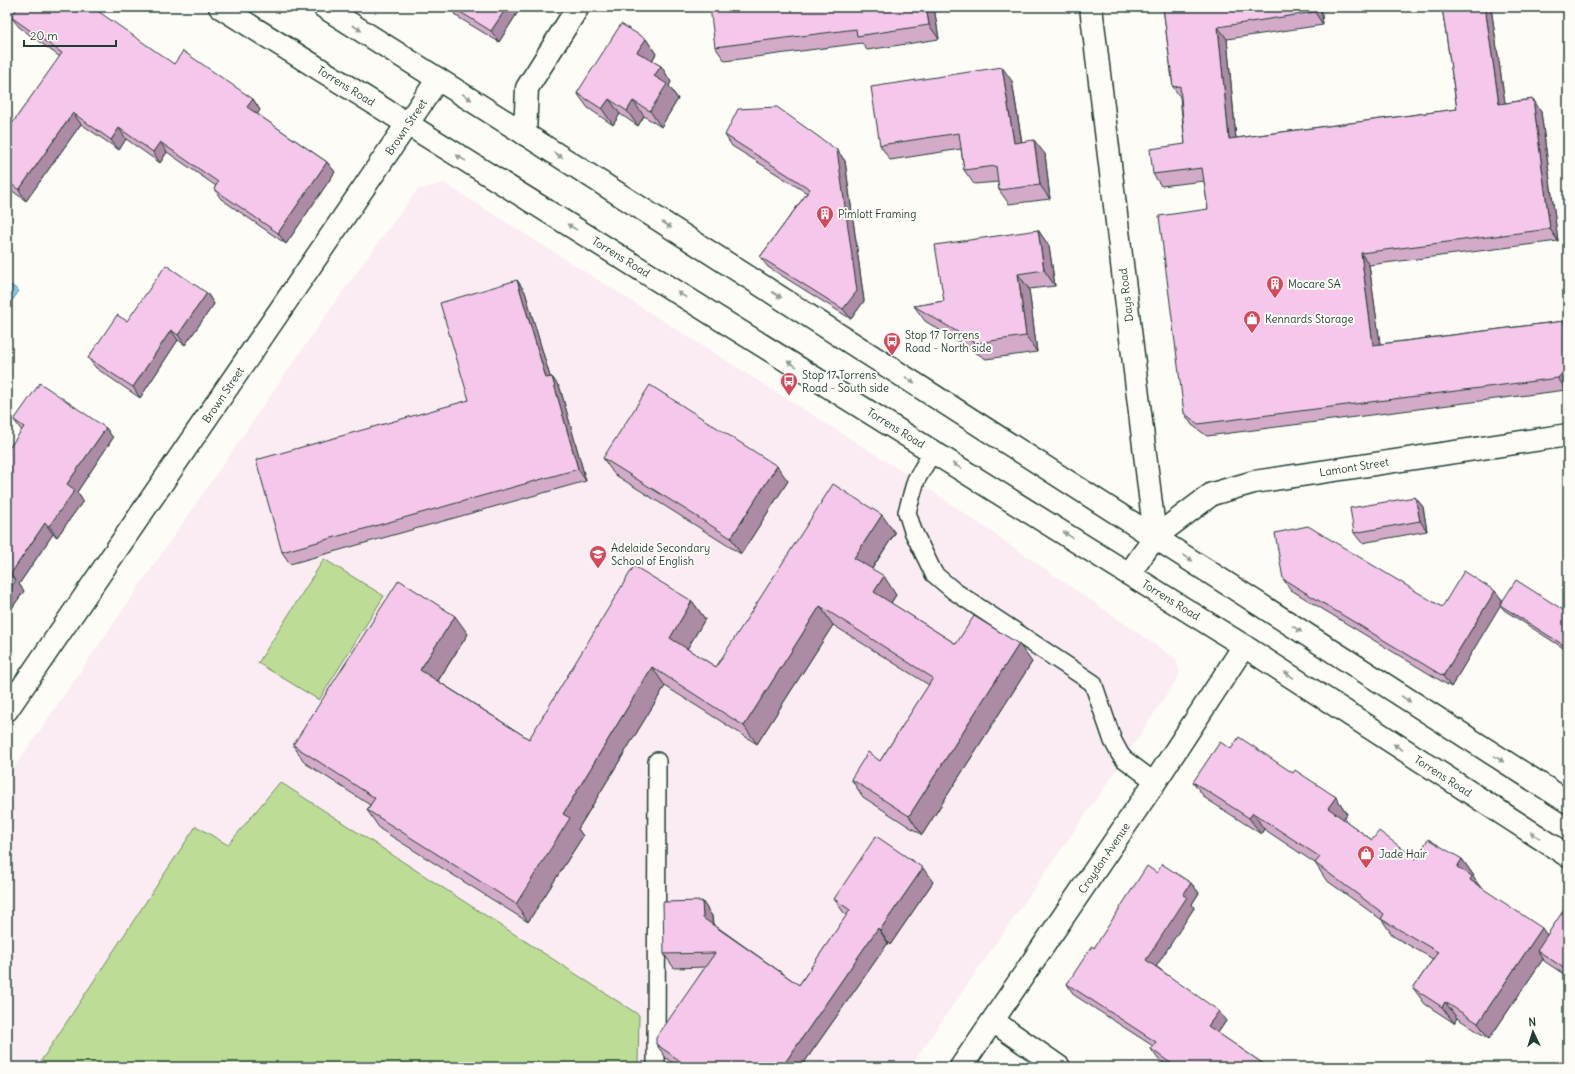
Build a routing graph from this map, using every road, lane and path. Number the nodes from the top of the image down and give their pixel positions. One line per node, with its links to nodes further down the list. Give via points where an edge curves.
1 (220, 7): 6 (main road, Torrens Road)
2 (324, 7): 5 (main road, one-way to 5)
3 (578, 7): 7 (main road, via 527,88)
4 (1091, 7): 10 (main road, Days Road)
5 (438, 79): 6 (main road, Brown Street); 7 (main road, one-way to 7)
6 (407, 125): 9 (main road, Torrens Road, one-way to 6); 13 (main road, Brown Street)
7 (525, 134): 10 (main road, one-way to 10)
8 (1568, 435): 10 (main road, Lamont Street, via 1254,482 1212,494)
9 (933, 451): 11 (main road, Torrens Road, one-way to 9); 15 (lane, via 916,480 907,512 913,531 934,574 954,591 1093,683 1120,754)
10 (1155, 537): 11 (main road); 16 (main road, one-way to 16)
11 (1129, 574): 12 (main road, Torrens Road)
12 (1244, 646): 15 (main road, Croydon Avenue); 17 (main road, Torrens Road, one-way to 12)
13 (7, 710)
14 (656, 761): 19 (lane)
15 (1155, 782): 18 (main road, Croydon Avenue)
16 (1568, 802)
17 (1568, 856)
18 (993, 1021): 20 (main road, Croydon Avenue); 21 (main road)
19 (656, 1067)
20 (961, 1067)
21 (1059, 1067)

